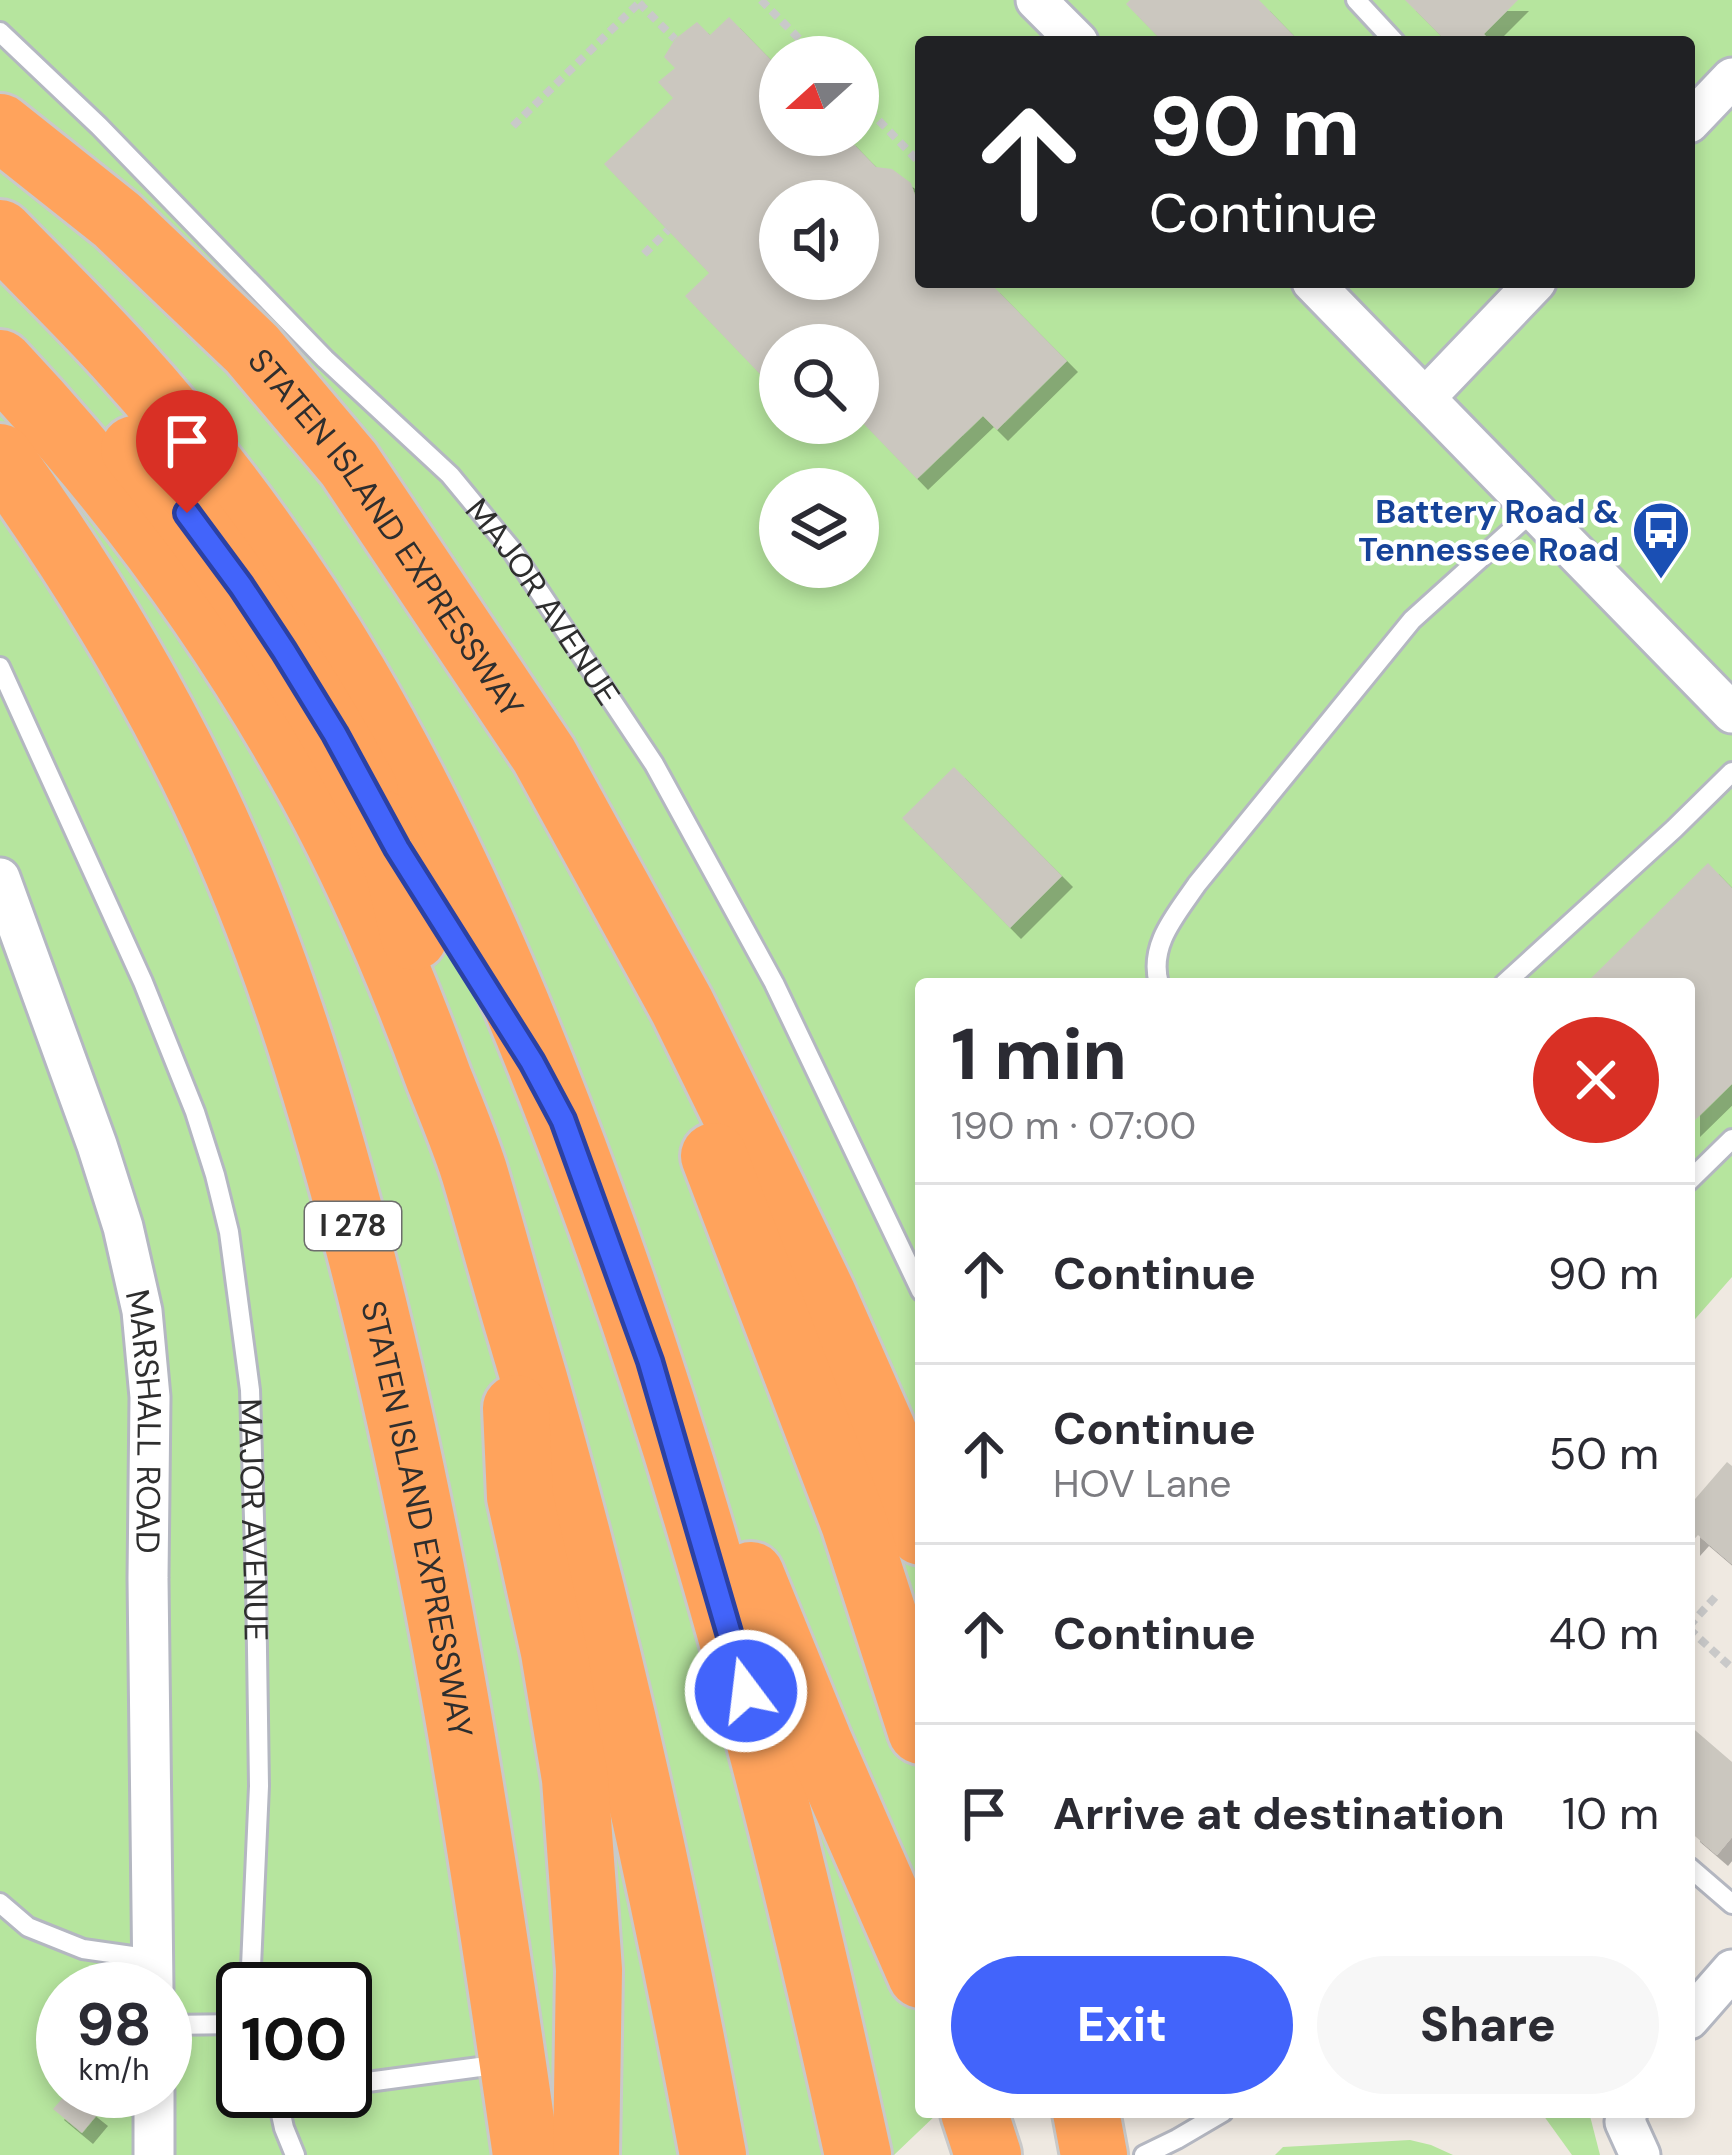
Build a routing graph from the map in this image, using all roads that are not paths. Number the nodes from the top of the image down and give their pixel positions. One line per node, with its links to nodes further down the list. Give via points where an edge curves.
1 (1036, 0): 4 (street)
2 (1356, 0): 5 (lane)
3 (0, 32): 30 (lane, MAJOR AVENUE, via 451,475 511,549 654,764 774,983)
4 (1072, 36)
5 (1389, 36)
6 (1732, 78): 7 (street)
7 (1695, 116)
8 (0, 128): 25 (highway, STATEN ISLAND EXPRESSWAY, via 117,220 252,350 349,464 544,755)
9 (0, 233): 17 (highway, via 198,450)
10 (1318, 288): 14 (street)
11 (1530, 288): 14 (street)
12 (0, 299): 17 (highway, via 127,440)
13 (0, 363): 17 (highway, via 110,487)
14 (1425, 398): 16 (street)
15 (0, 457): 43 (highway, STATEN ISLAND EXPRESSWAY / I 278, via 108,620 197,783 265,943 337,1160 412,1467)
16 (1534, 510): 19 (street); 23 (lane, via 1412,620 1197,884 1157,950)
17 (240, 586): 21 (highway); 26 (highway, via 354,674 432,817); 28 (highway, via 253,691 313,792 400,971)
18 (0, 668): 40 (lane, MAJOR AVENUE, via 143,982 195,1112 229,1232 250,1390 256,1582)
19 (1732, 713)
20 (1732, 772): 24 (lane)
21 (383, 824): 26 (highway); 28 (highway)
22 (0, 878): 39 (street, MARSHALL ROAD, via 97,1145 142,1311 150,1397)
23 (1157, 978)
24 (1511, 978)
25 (682, 1006): 32 (highway, STATEN ISLAND EXPRESSWAY, via 824,1294); 33 (highway, via 715,1162 846,1503)
26 (563, 1120): 37 (highway); 56 (highway, via 696,1513)
27 (1732, 1139): 29 (lane)
28 (472, 1167): 31 (highway)
29 (1695, 1175)
30 (915, 1279)
31 (510, 1296): 54 (highway, via 520,1497 575,1779 590,1970); 55 (highway, via 622,1712)
32 (915, 1516)
33 (915, 1713)
34 (1695, 1872): 36 (lane)
35 (0, 1903): 38 (lane, via 28,1927)
36 (1732, 1904)
37 (915, 1961)
38 (121, 1962)
39 (153, 1962)
40 (251, 1962)
41 (1732, 1970): 42 (street)
42 (1695, 2012)
43 (513, 2063): 44 (lane); 53 (highway, STATEN ISLAND EXPRESSWAY / I 278)
44 (372, 2081)
45 (154, 2118): 51 (street)
46 (282, 2118): 52 (lane)
47 (976, 2118): 57 (highway)
48 (1024, 2118): 58 (highway)
49 (1087, 2118): 59 (highway)
50 (1213, 2118): 60 (lane)
51 (154, 2155)
52 (295, 2155)
53 (526, 2155)
54 (586, 2155)
55 (713, 2155)
56 (858, 2155)
57 (988, 2155)
58 (1033, 2155)
59 (1094, 2155)
60 (1144, 2155)

